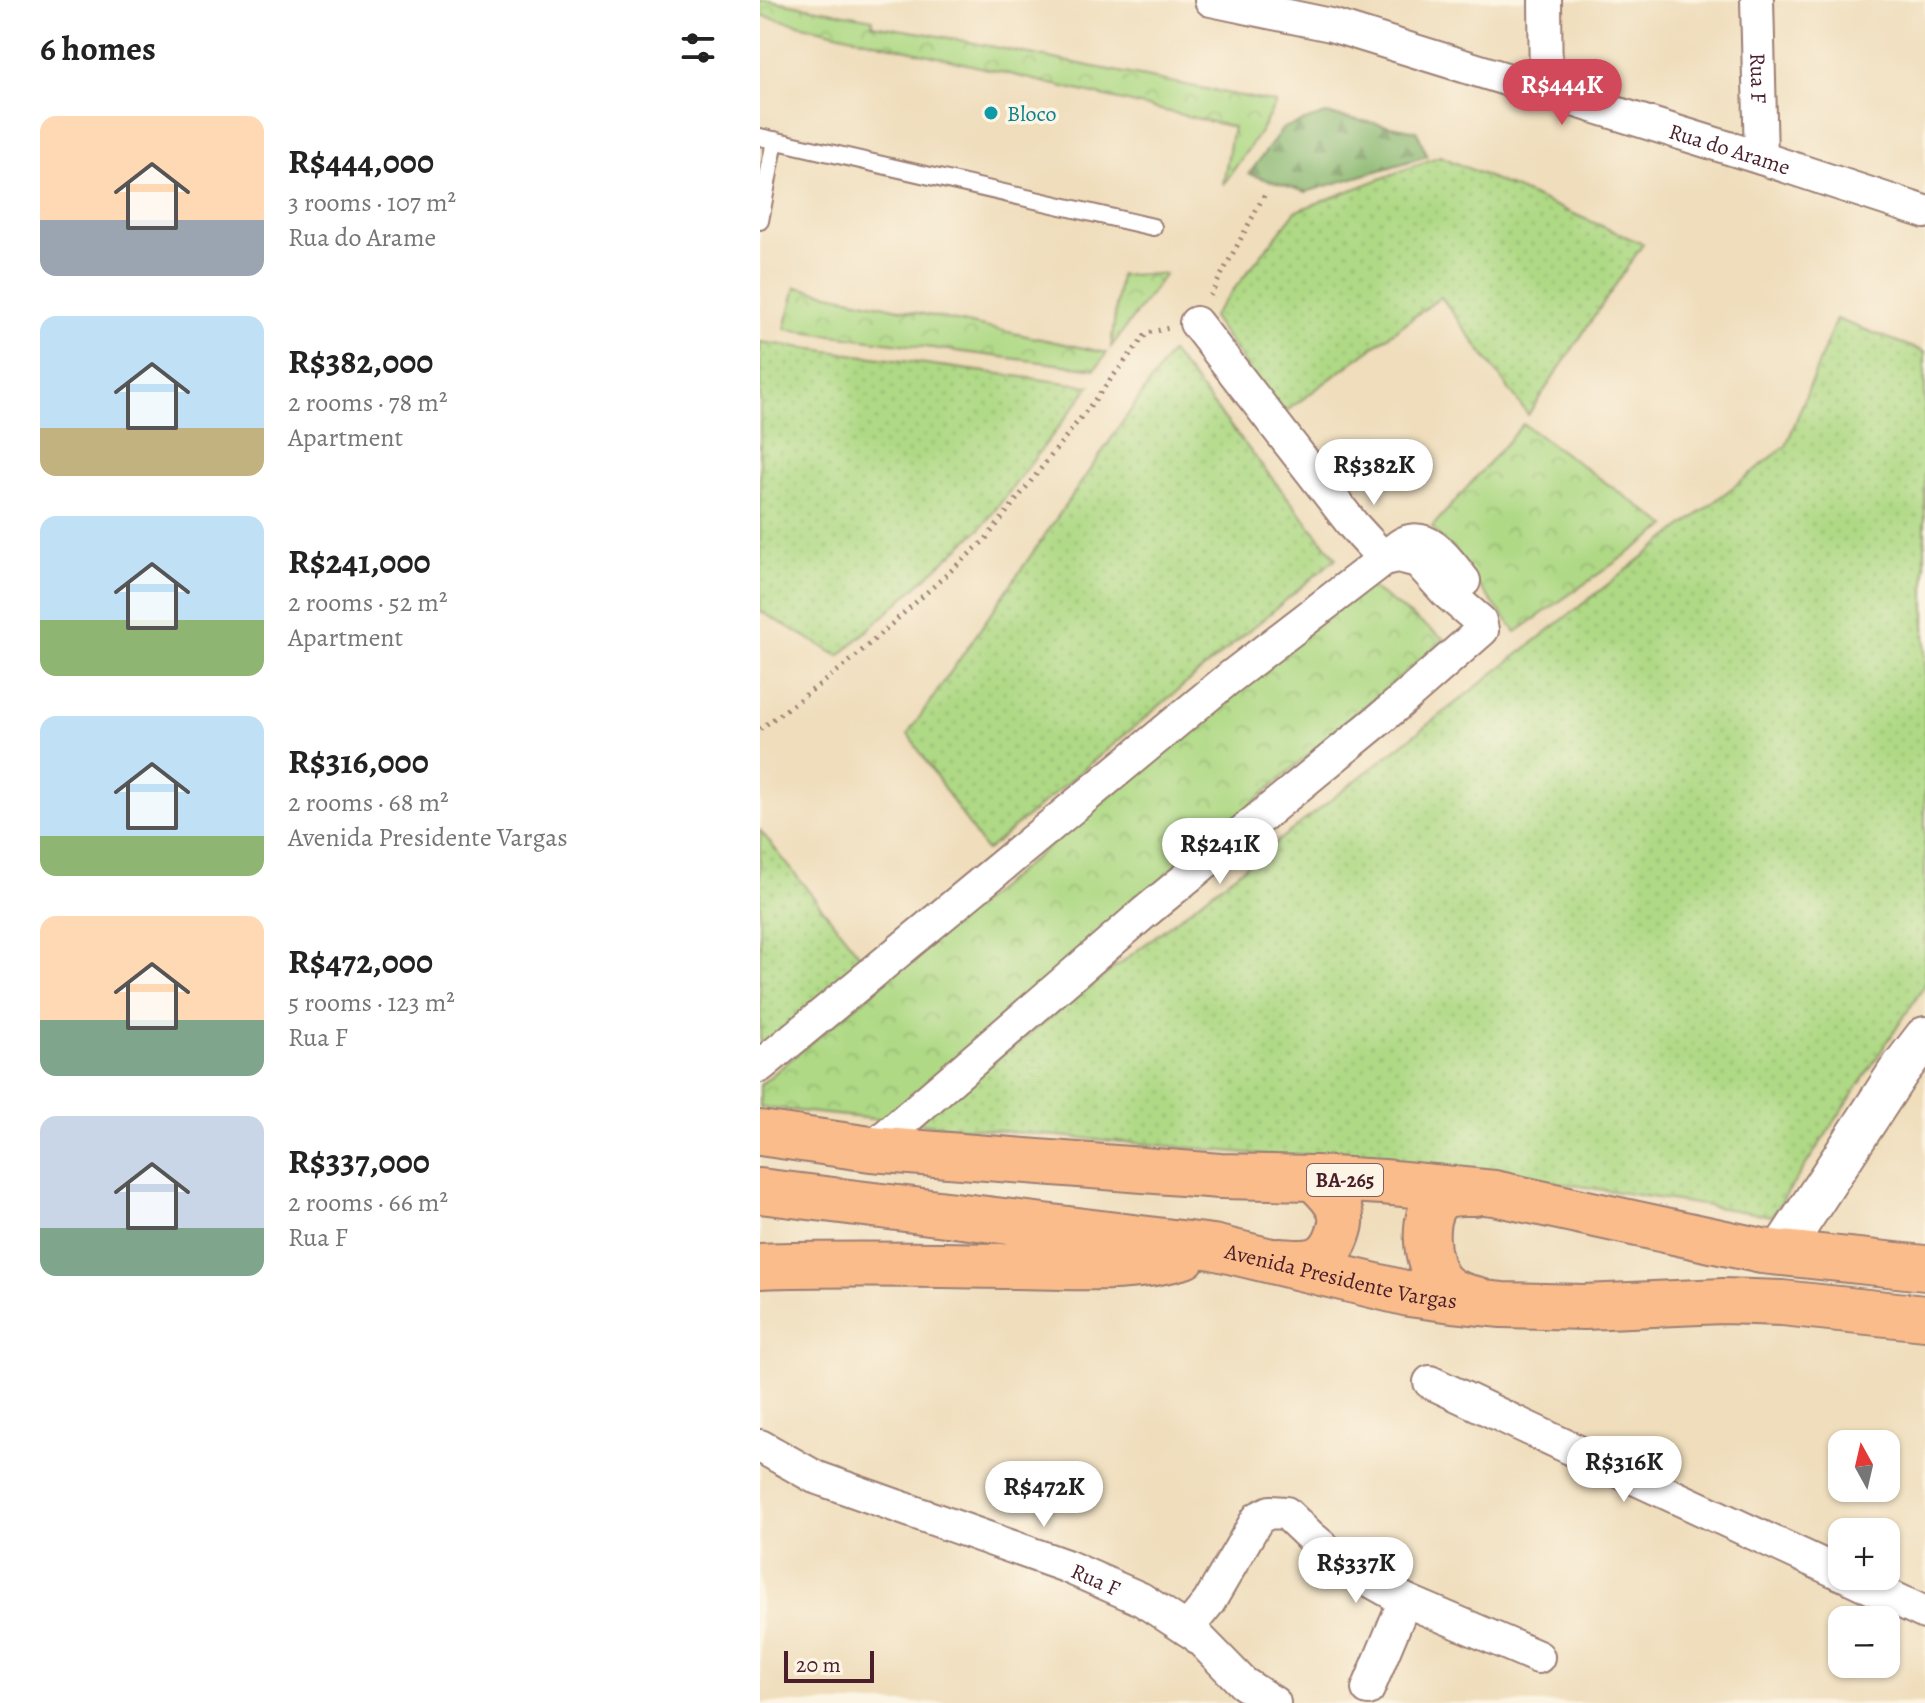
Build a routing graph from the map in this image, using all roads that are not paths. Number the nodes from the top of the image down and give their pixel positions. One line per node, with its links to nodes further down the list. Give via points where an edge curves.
1 (1211, 0): 4 (street, Rua do Arame)
2 (1545, 0): 5 (street)
3 (1757, 0): 7 (street, Rua F)
4 (1331, 13): 5 (street, Rua do Arame)
5 (1546, 93): 7 (street, Rua do Arame)
6 (767, 138): 9 (lane); 10 (lane)
7 (1761, 158): 8 (street, Rua do Arame)
8 (1925, 212)
9 (760, 221)
10 (1153, 227)
11 (1196, 323): 12 (street)
12 (1384, 559): 14 (street, via 1228,679); 16 (street, via 1418,561 1480,621 1482,630)
13 (1925, 1037): 21 (street)
14 (760, 1066)
15 (760, 1133): 16 (main road, BA-265)
16 (871, 1149): 17 (main road, BA-265, via 1220,1176)
17 (1314, 1178): 19 (main road, BA-265); 22 (main road, via 1342,1215 1331,1251 1302,1262)
18 (760, 1191): 20 (main road, Avenida Presidente Vargas)
19 (1494, 1193): 21 (main road, BA-265); 25 (main road, via 1441,1197 1429,1219 1427,1252 1433,1271 1457,1295)
20 (1213, 1247): 22 (main road, Avenida Presidente Vargas); 23 (main road, via 1128,1267)
21 (1780, 1253): 24 (main road, BA-265)
22 (1266, 1260): 25 (main road, Avenida Presidente Vargas, via 1409,1294)
23 (760, 1266)
24 (1925, 1268)
25 (1502, 1305): 26 (main road, Avenida Presidente Vargas, via 1723,1301)
26 (1925, 1318)
27 (1430, 1382): 29 (street)
28 (760, 1446): 33 (street, Rua F, via 815,1477 1066,1566 1141,1599)
29 (1828, 1568)
30 (1876, 1590): 32 (street)
31 (1405, 1600): 33 (street, via 1348,1568 1286,1513 1270,1512 1258,1518); 34 (street); 35 (street)
32 (1925, 1613)
33 (1187, 1629): 36 (street, Rua F)
34 (1538, 1657)
35 (1368, 1689)
36 (1236, 1693): 37 (street, Rua F)
37 (1274, 1703)

